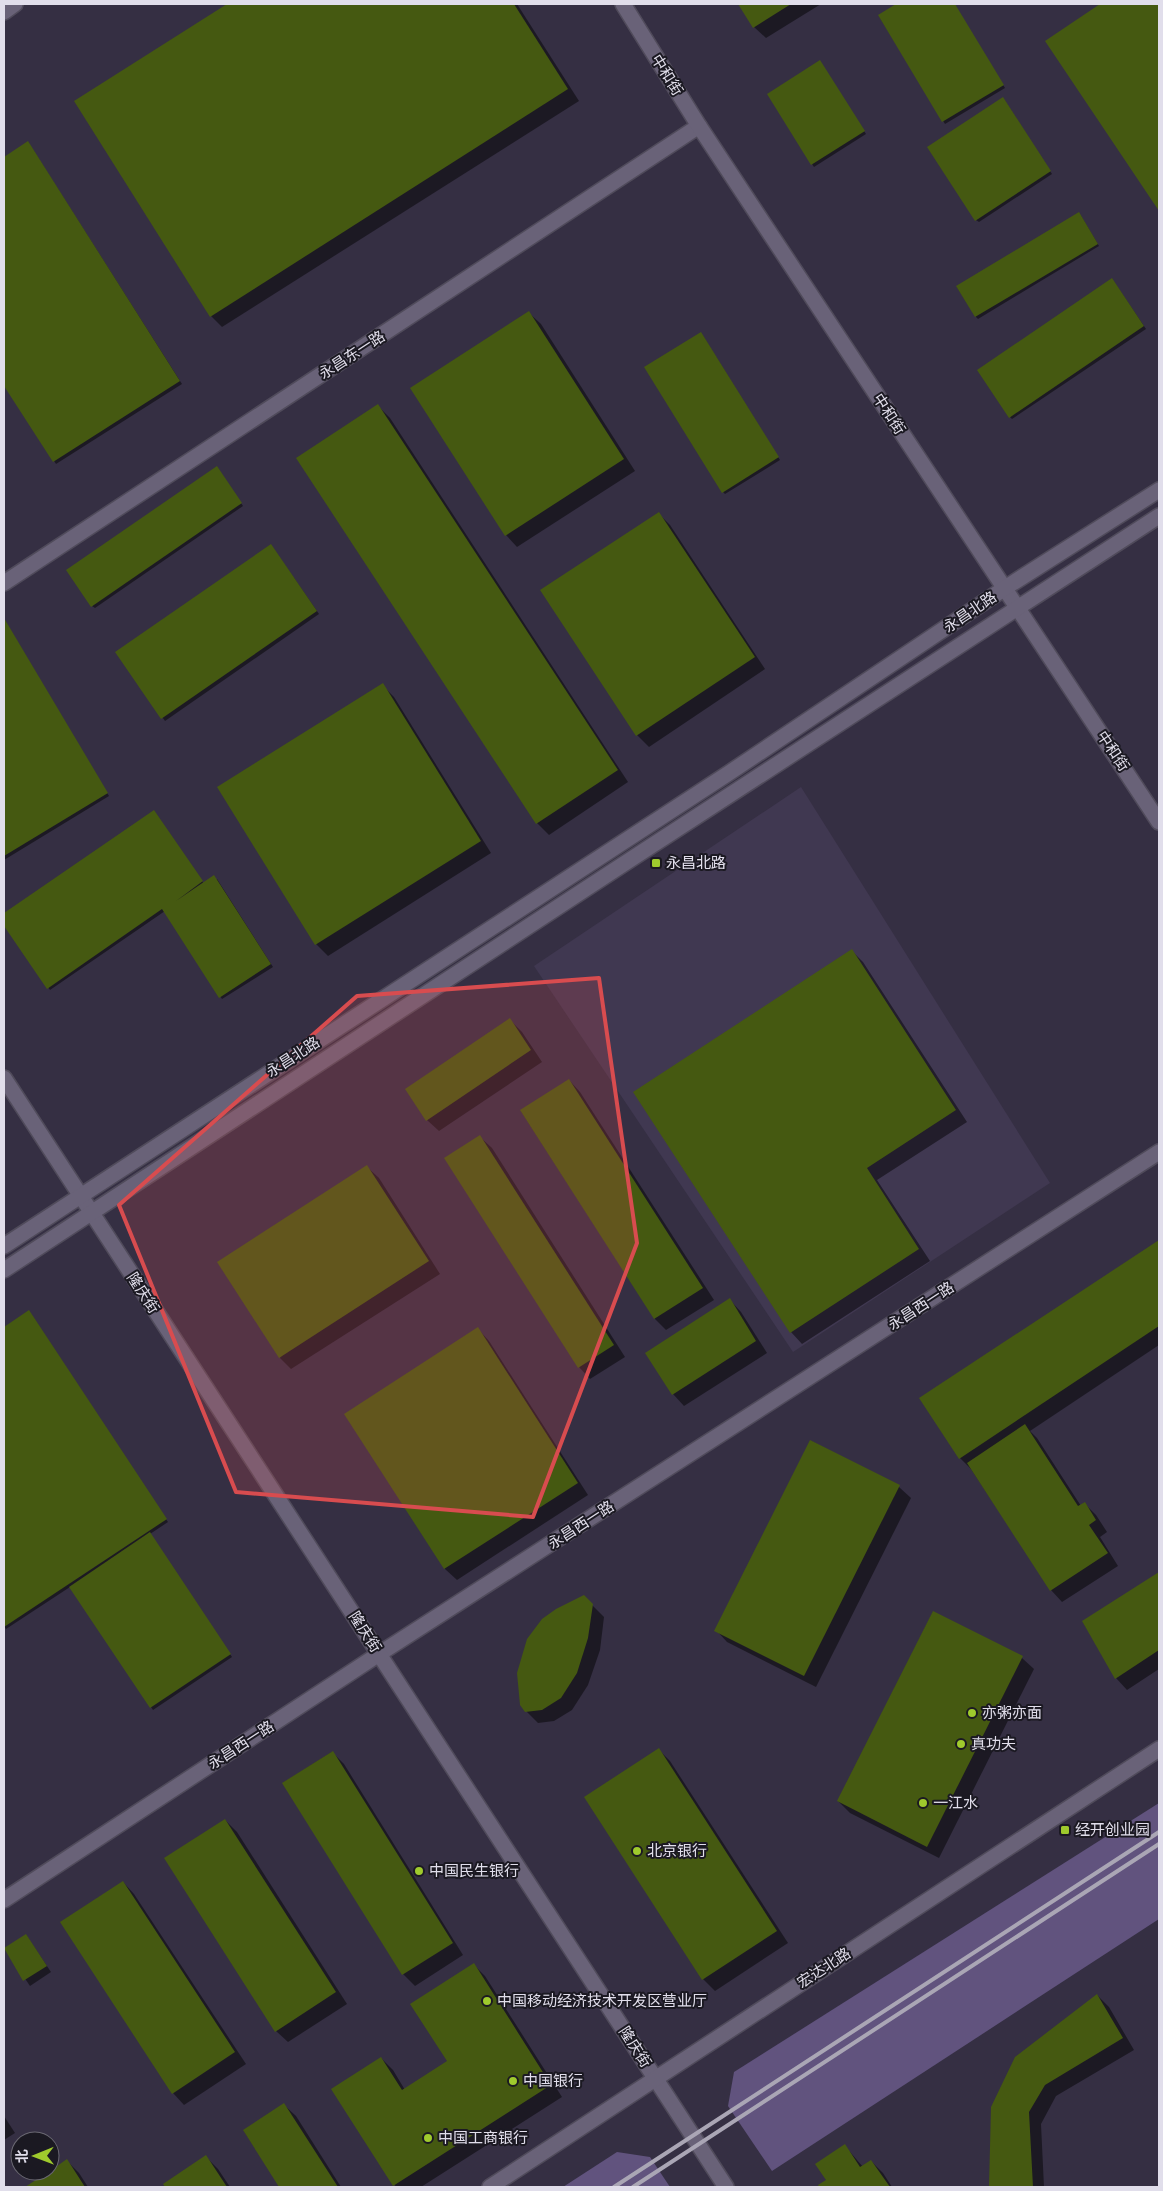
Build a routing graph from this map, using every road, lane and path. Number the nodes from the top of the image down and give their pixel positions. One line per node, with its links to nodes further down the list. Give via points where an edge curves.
1 (15, 4): 3 (street)
2 (623, 4): 4 (street, 中和街)
3 (4, 12)
4 (699, 126): 7 (street, 永昌东一路); 8 (street, 中和街)
5 (1159, 490): 8 (street, 永昌北路)
6 (1159, 516): 9 (street, 永昌北路)
7 (4, 583)
8 (1005, 588): 9 (street, 中和街); 13 (street, 永昌北路, via 729,773)
9 (1017, 608): 10 (street, 中和街); 14 (street, 永昌北路)
10 (1159, 822)
11 (4, 1078): 13 (street, 隆庆街)
12 (1159, 1152): 17 (street, 永昌西一路)
13 (81, 1196): 14 (street, 隆庆街); 15 (street, 永昌北路)
14 (91, 1214): 16 (street, 永昌北路); 17 (street, 隆庆街)
15 (4, 1246)
16 (4, 1270)
17 (379, 1654): 19 (street, 永昌西一路); 20 (street, 隆庆街)
18 (1159, 1749): 20 (street, 宏达北路)
19 (4, 1900)
20 (655, 2078): 21 (street, 宏达北路); 22 (street, 隆庆街)
21 (490, 2187)
22 (726, 2187)

